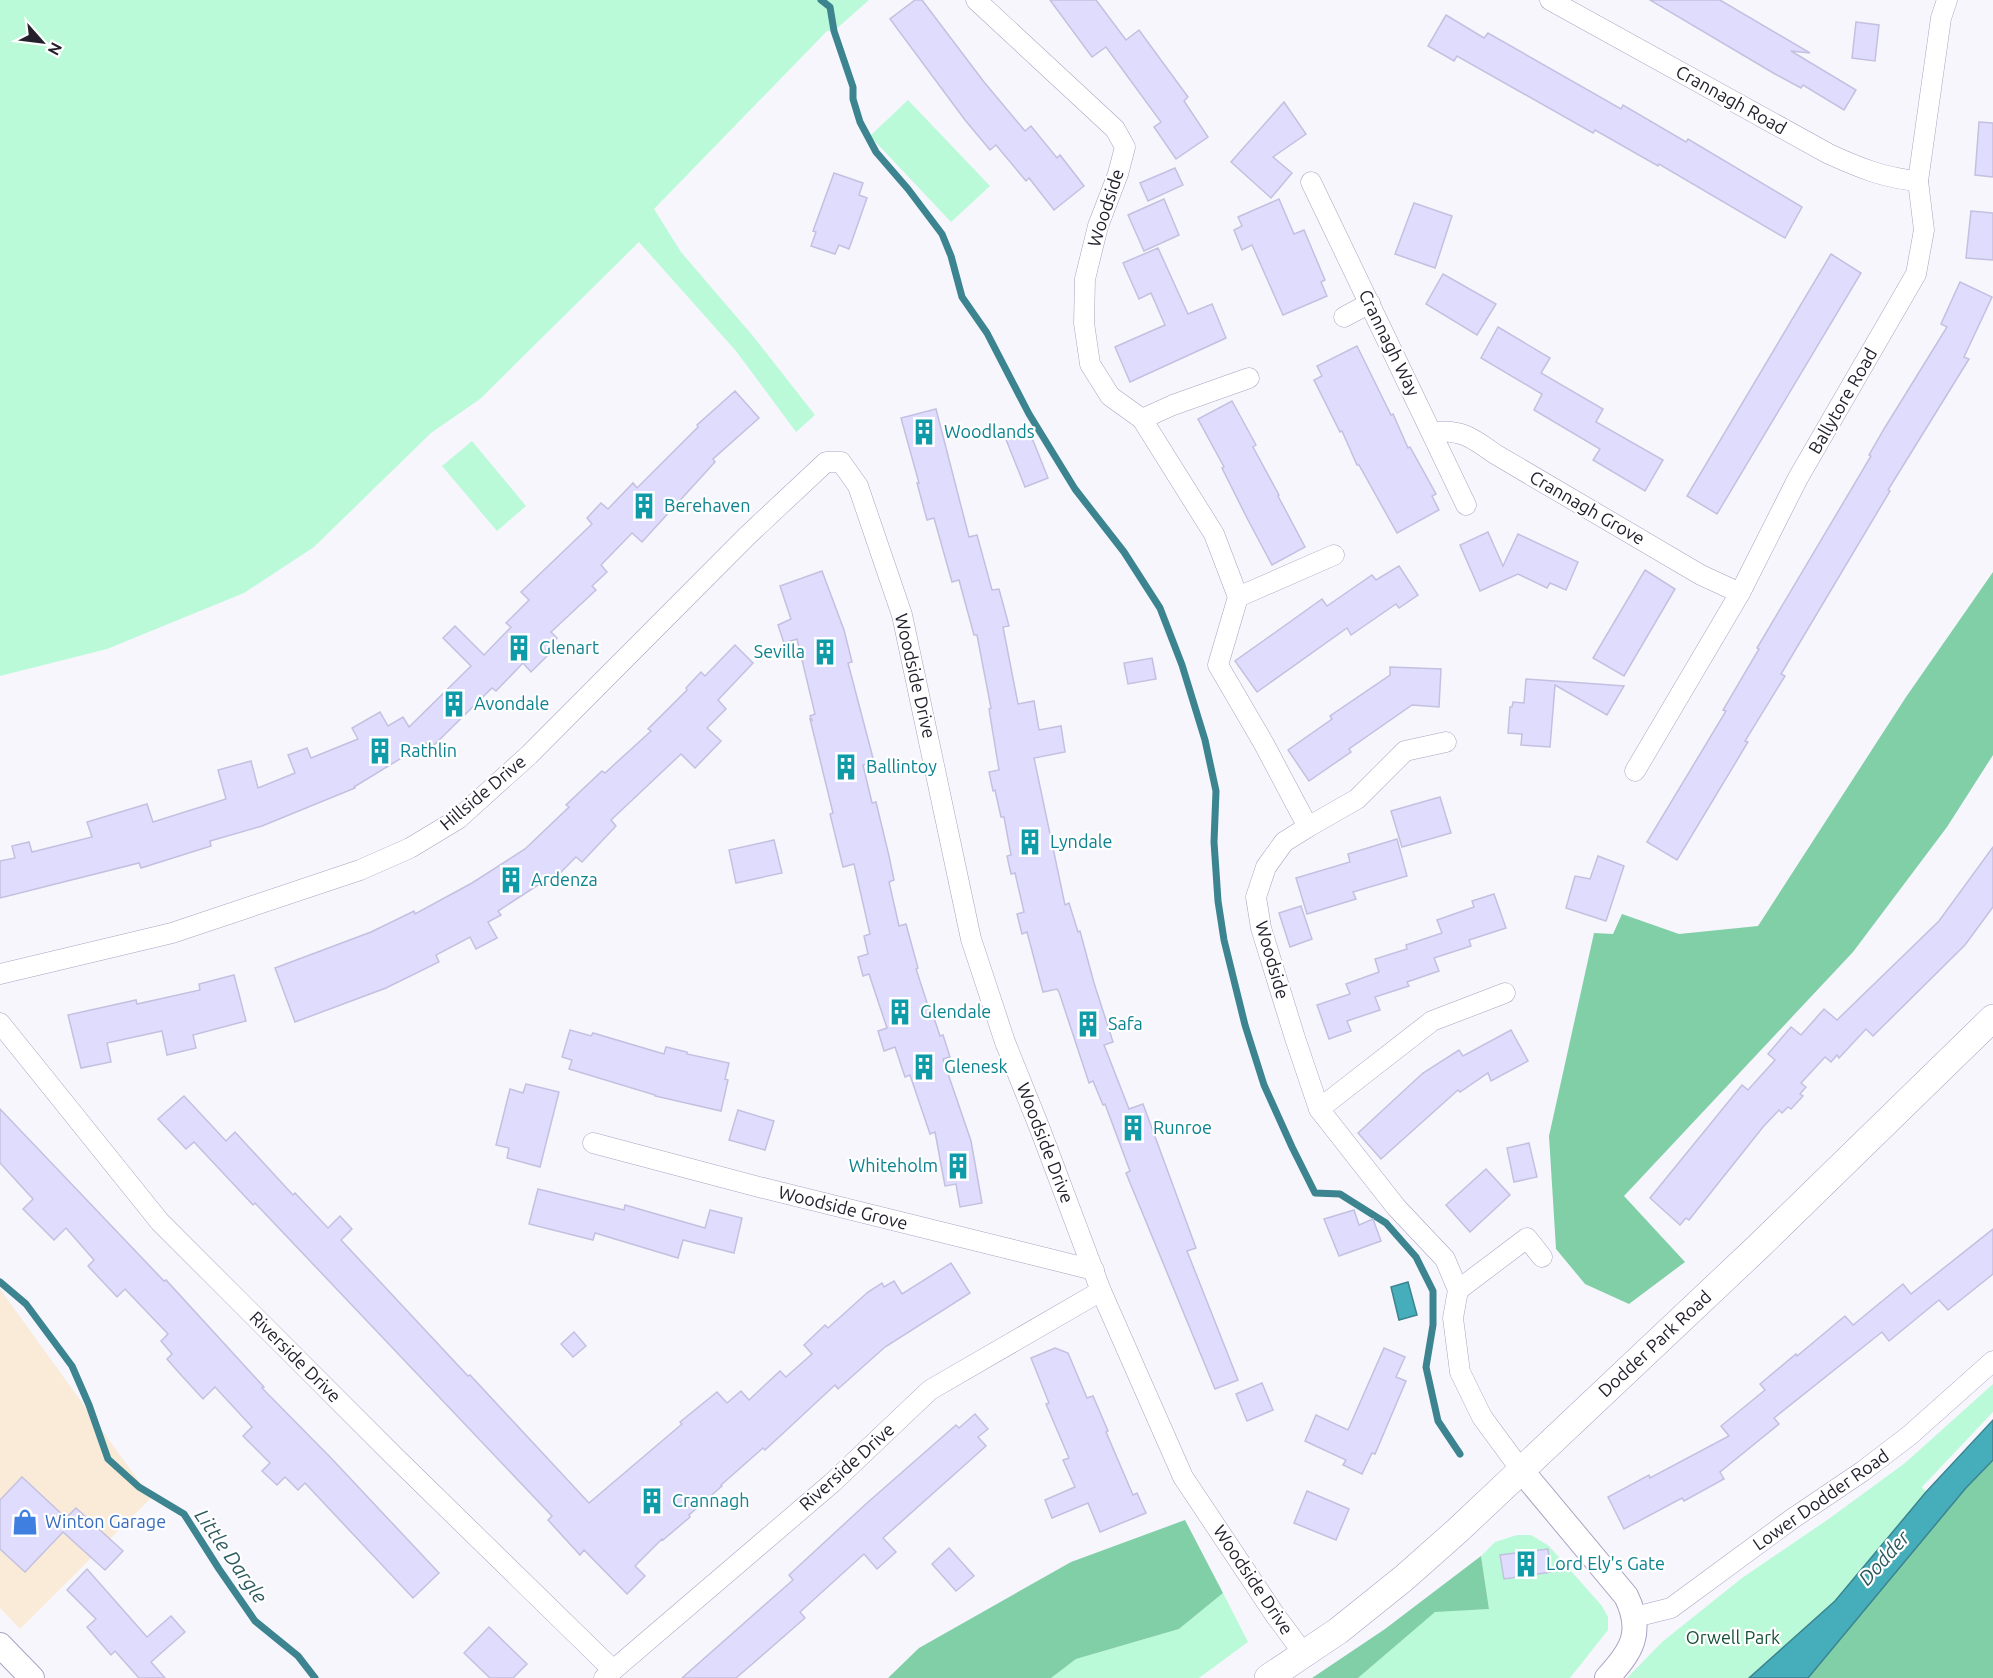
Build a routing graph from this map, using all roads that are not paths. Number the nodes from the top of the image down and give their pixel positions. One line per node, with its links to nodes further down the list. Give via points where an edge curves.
1 (976, 0): 9 (street, Woodside, via 1115,129 1125,147 1085,279 1084,323 1090,364 1110,396)
2 (1550, 0): 4 (street, Crannagh Road, via 1829,154 1868,172)
3 (1947, 0): 4 (street, Ballytore Road, via 1941,18)
4 (1918, 181): 14 (street, Ballytore Road, via 1924,230 1916,274 1798,478)
5 (1311, 182): 6 (street, Crannagh Way)
6 (1370, 303): 7 (street); 10 (street, Crannagh Way)
7 (1344, 317)
8 (1249, 378): 9 (street)
9 (1142, 419): 15 (street, Woodside, via 1214,534)
10 (1433, 432): 12 (street, Crannagh Way); 14 (street, Crannagh Grove, via 1450,430 1471,437 1691,569)
11 (858, 486): 19 (street, Hillside Drive, via 841,462 826,462 529,755 458,819 410,848 360,870 172,933); 26 (street, Woodside Drive, via 902,615 971,939 1005,1042)
12 (1466, 505)
13 (1334, 555): 15 (street)
14 (1740, 593): 17 (street, Ballytore Road)
15 (1238, 597): 18 (street, via 1218,665)
16 (1446, 742): 18 (street, Woodside, via 1405,751 1357,799)
17 (1635, 771)
18 (1308, 827): 23 (street, Woodside, via 1284,842 1266,867 1256,897 1261,928)
19 (0, 974)
20 (1505, 993): 23 (street, via 1432,1021)
21 (1993, 1018): 30 (main road, Dodder Park Road)
22 (0, 1023): 34 (street, Riverside Drive, via 160,1222)
23 (1319, 1108): 27 (street, Woodside, via 1396,1207 1445,1258)
24 (593, 1143): 26 (street, Woodside Grove)
25 (1542, 1257): 27 (street, via 1527,1239)
26 (1094, 1269): 28 (street, Woodside Drive)
27 (1458, 1290): 30 (street, via 1453,1318 1460,1372 1486,1424)
28 (1101, 1291): 33 (street, Woodside Drive, via 1183,1477); 34 (street, Riverside Drive, via 930,1390 832,1483)
29 (1993, 1361): 31 (street, Lower Dodder Road, via 1863,1471 1671,1608)
30 (1521, 1470): 31 (street, via 1626,1596); 33 (main road, Dodder Park Road, via 1404,1578)
31 (1635, 1617): 37 (street, via 1632,1647)
32 (0, 1644): 35 (street)
33 (1305, 1654): 36 (main road, Dodder Park Road)
34 (609, 1674)
35 (32, 1678)
36 (1268, 1678)
37 (1607, 1678)

